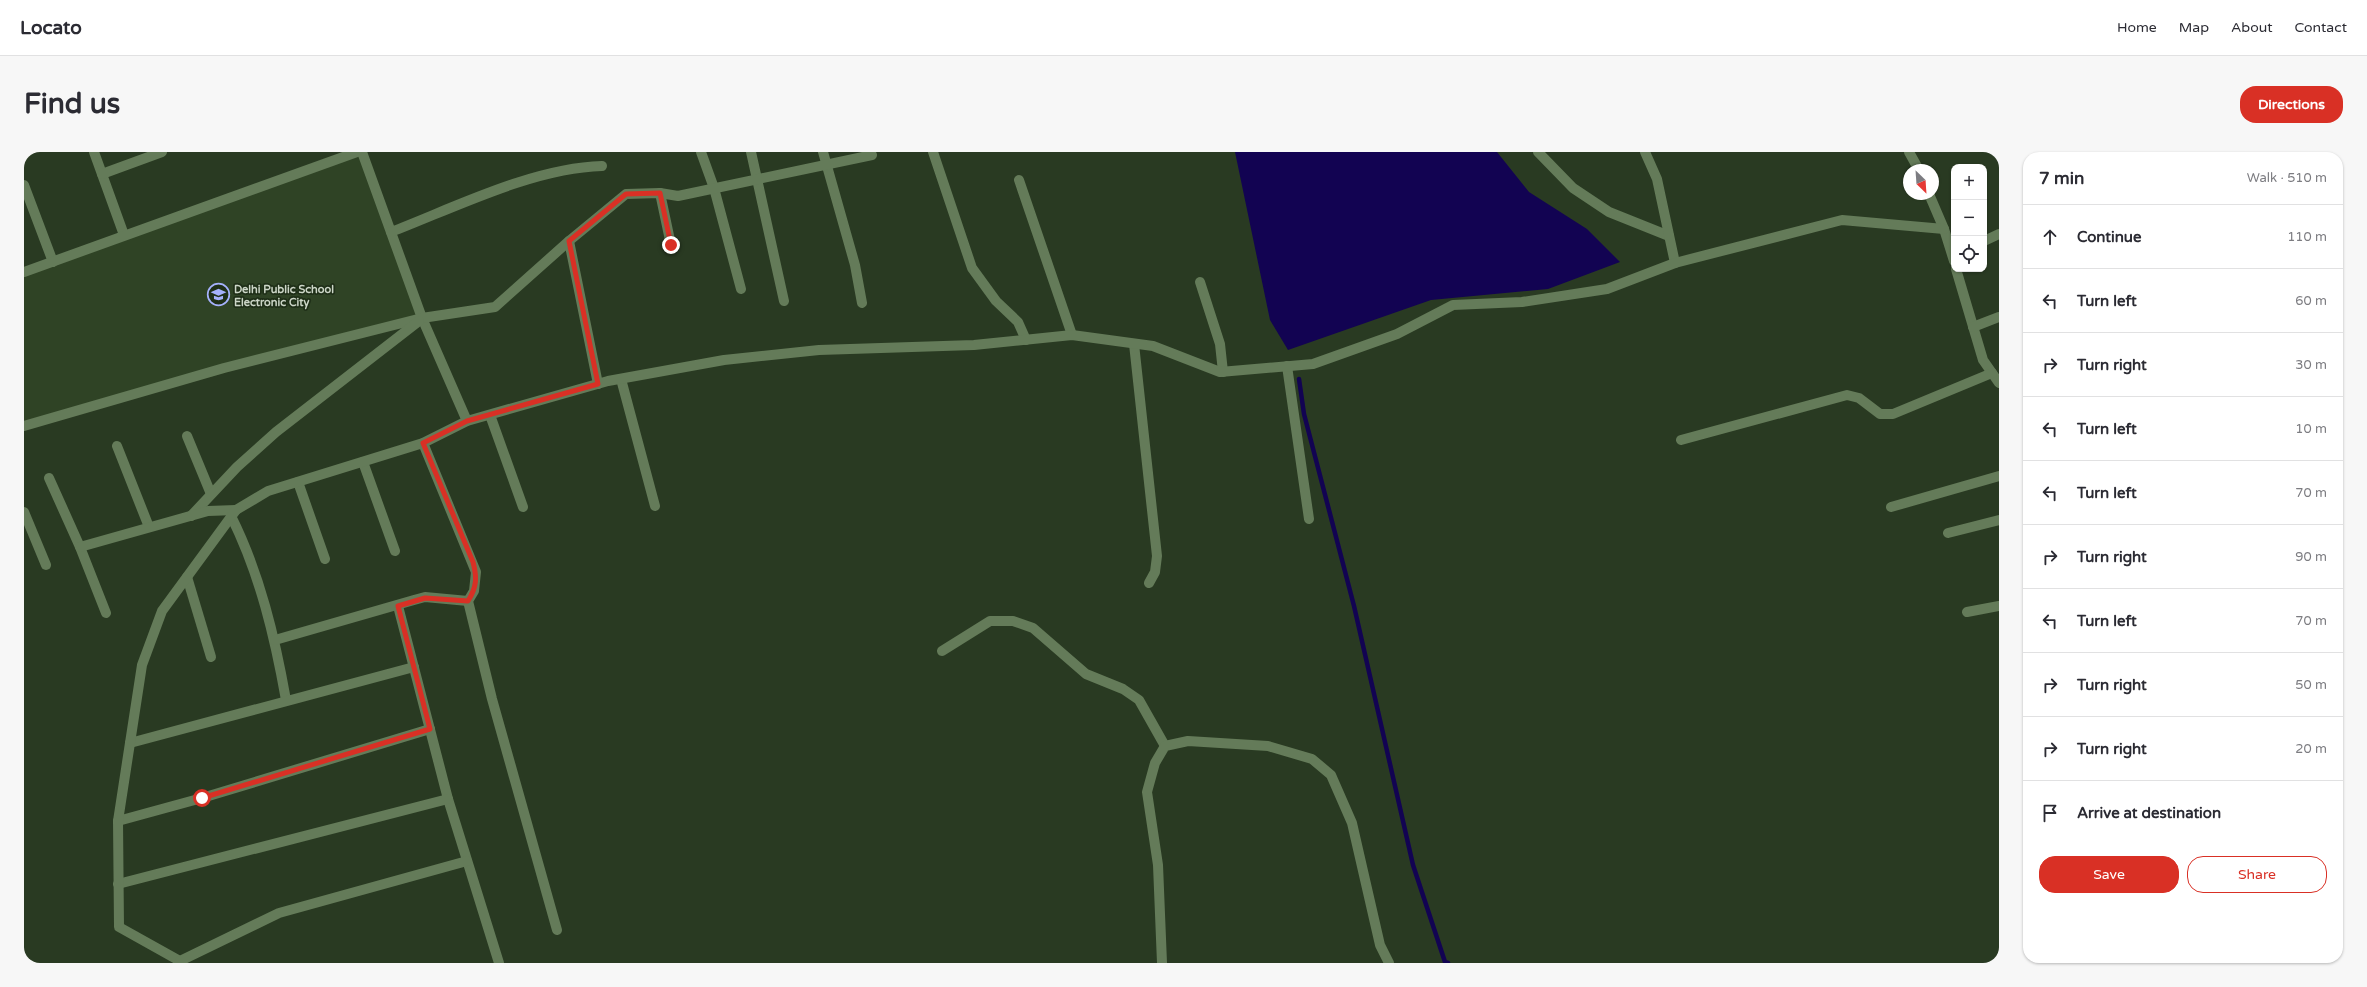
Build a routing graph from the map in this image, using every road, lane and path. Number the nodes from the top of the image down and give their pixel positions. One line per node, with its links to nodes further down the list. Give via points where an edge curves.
1 (94, 152): 16 (street)
2 (162, 152): 16 (street)
3 (357, 152): 26 (street)
4 (362, 152): 24 (street)
5 (701, 152): 20 (street)
6 (751, 152): 17 (street)
7 (823, 152): 13 (street)
8 (933, 152): 44 (street, via 972,268 996,301 1018,322)
9 (1538, 152): 27 (street, via 1573,188 1609,212)
10 (1645, 152): 27 (street, via 1658,179)
11 (1912, 153): 14 (street)
12 (872, 155): 13 (street)
13 (828, 164): 17 (street); 39 (street, via 855,265)
14 (1917, 164)
15 (602, 166): 24 (street, via 577,167 534,177)
16 (102, 174): 26 (street)
17 (758, 179): 20 (street); 38 (street)
18 (1019, 180): 43 (street)
19 (24, 185): 32 (street)
20 (714, 188): 21 (street, via 678,196); 37 (street)
21 (660, 193): 29 (street, via 626,194); 30 (street)
22 (1932, 200): 23 (street)
23 (1944, 229): 31 (street); 33 (street, via 1842,220)
24 (391, 232): 41 (street)
25 (1999, 234): 28 (street)
26 (124, 235): 32 (street)
27 (1669, 236): 33 (street)
28 (1987, 240)
29 (569, 241): 41 (street, via 495,307); 51 (street)
30 (671, 245)
31 (1951, 251)
32 (53, 262): 34 (street)
33 (1674, 263): 46 (street, via 1607,289 1522,302 1453,305 1397,334 1313,364)
34 (24, 272)
35 (1957, 272): 42 (street)
36 (1200, 282): 47 (street, via 1220,344)
37 (741, 289)
38 (784, 301)
39 (862, 303)
40 (1999, 317): 42 (street)
41 (422, 318): 53 (street); 54 (street, via 224,368); 63 (street, via 276,432)
42 (1973, 327): 48 (street, via 1983,360)
43 (1072, 335): 44 (street); 45 (street)
44 (1026, 340): 49 (street, via 974,345 819,350 724,360)
45 (1134, 344): 47 (street, via 1153,346); 79 (street, via 1157,556 1155,572)
46 (1287, 366): 47 (street); 70 (street)
47 (1223, 372)
48 (1992, 373): 50 (street); 56 (street, via 1893,414 1880,414 1859,398 1847,395)
49 (621, 378): 51 (street); 64 (street)
50 (1999, 382)
51 (598, 384): 52 (street)
52 (490, 415): 53 (street); 65 (street)
53 (467, 421): 57 (street)
54 (24, 426)
55 (187, 436): 63 (street)
56 (1681, 440)
57 (423, 443): 59 (street); 80 (street, via 476,572 474,591)
58 (117, 446): 72 (street)
59 (363, 462): 62 (street); 75 (street)
60 (1999, 476): 66 (street)
61 (49, 478): 74 (street)
62 (298, 482): 68 (street, via 268,491); 76 (street)
63 (211, 494): 69 (street)
64 (655, 506)
65 (523, 507)
66 (1891, 507)
67 (24, 512): 77 (street)
68 (234, 513): 69 (street, via 224,508); 78 (street); 85 (street)
69 (191, 516): 72 (street)
70 (1309, 518)
71 (1999, 520): 73 (street)
72 (149, 527): 74 (street)
73 (1948, 533)
74 (80, 547): 84 (street)
75 (395, 551)
76 (325, 559)
77 (46, 565)
78 (187, 577): 87 (street); 91 (street, via 162,611 142,665)
79 (1149, 583)
80 (468, 601): 81 (street, via 425,598); 97 (street, via 492,699)
81 (398, 606): 85 (street); 88 (street)
82 (1999, 606): 83 (street)
83 (1967, 612)
84 (106, 613)
85 (275, 640): 89 (street)
86 (942, 651): 92 (street, via 990,621 1013,621 1033,628 1086,674 1123,689 1139,700)
87 (211, 657)
88 (414, 667): 89 (street); 90 (street)
89 (286, 700): 91 (street)
90 (430, 729): 93 (street); 94 (street)
91 (130, 743): 94 (street)
92 (1165, 746): 100 (street, via 1155,763 1147,792 1158,865); 101 (street, via 1188,741 1268,746 1312,759 1331,775 1352,823 1380,946)
93 (448, 799): 95 (street); 96 (street)
94 (118, 821): 96 (street)
95 (467, 861): 98 (street, via 279,913); 99 (street)
96 (118, 884): 98 (street, via 119,927)
97 (557, 930)
98 (180, 962)
99 (499, 963)
100 (1162, 963)
101 (1389, 963)

